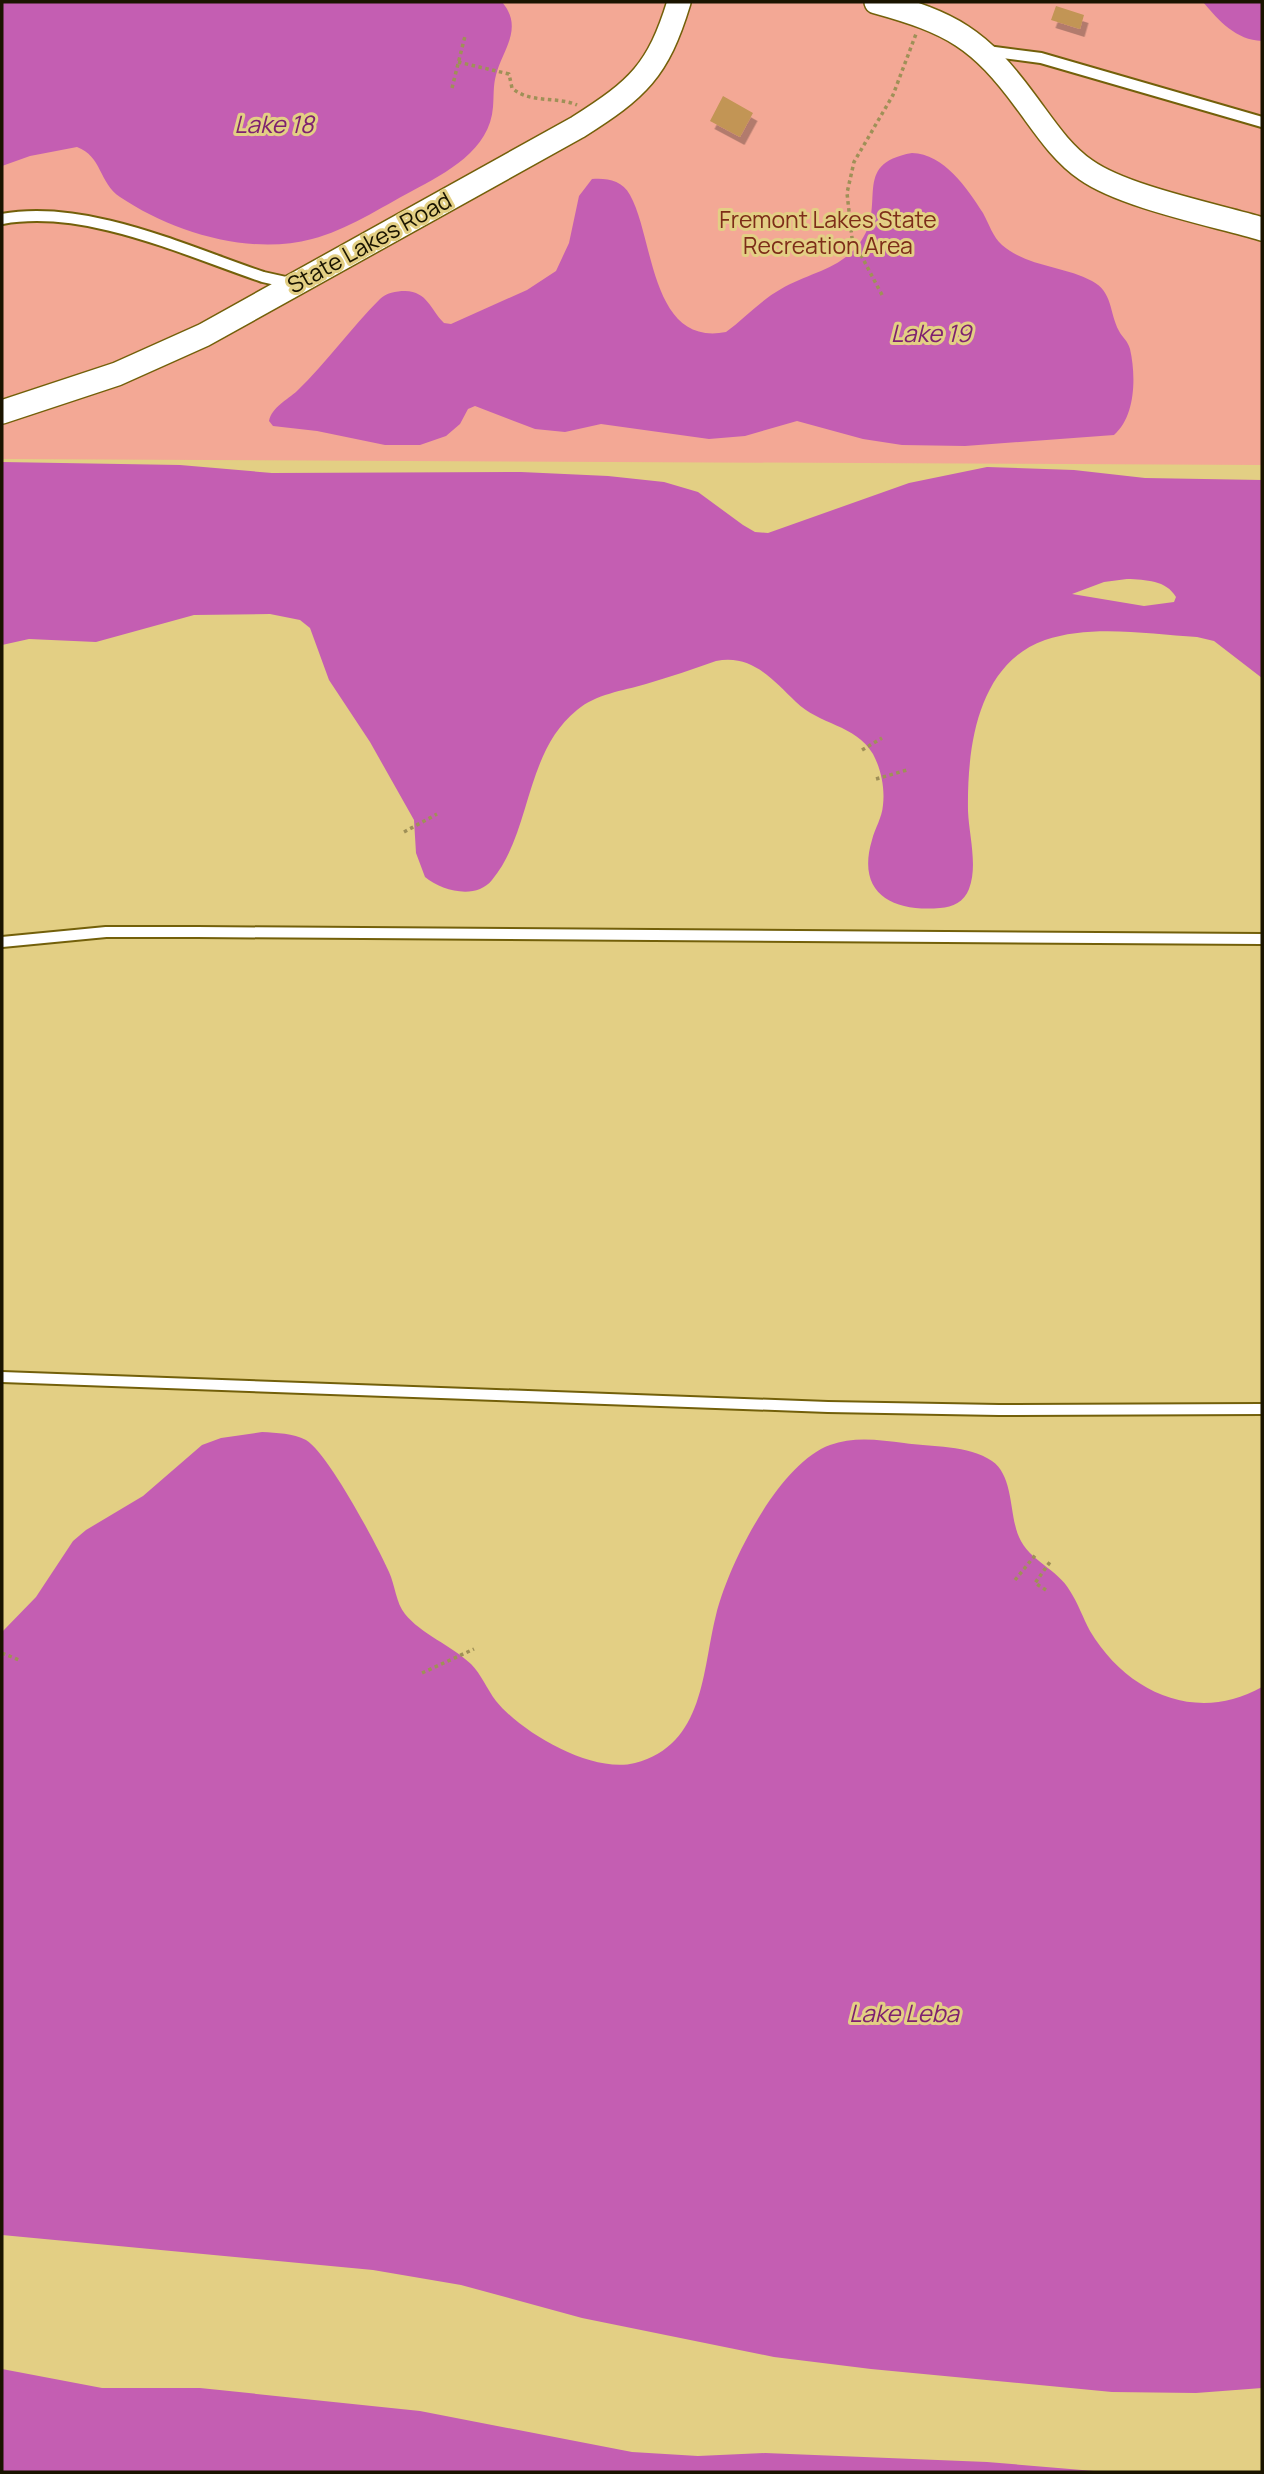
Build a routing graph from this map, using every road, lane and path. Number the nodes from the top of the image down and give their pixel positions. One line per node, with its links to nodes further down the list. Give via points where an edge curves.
1 (679, 2): 8 (street, State Lakes Road, via 651,69 631,91)
2 (876, 2): 3 (street)
3 (922, 15): 5 (street, via 955,29); 13 (path, via 893,95 854,162 847,193 852,238)
4 (465, 36): 6 (path)
5 (984, 51): 9 (lane, via 1041,58); 11 (street, via 1058,144 1089,173 1138,193)
6 (458, 62): 7 (path); 8 (path, via 509,74 517,93 569,102)
7 (452, 88)
8 (595, 116): 12 (street, State Lakes Road)
9 (1262, 122)
10 (2, 219): 12 (lane, via 37,216 91,221)
11 (1262, 229)
12 (293, 283): 14 (street, State Lakes Road, via 157,357)
13 (882, 295)
14 (2, 412)
15 (882, 738): 16 (path)
16 (862, 750)
17 (907, 770): 18 (path)
18 (876, 779)
19 (437, 814): 20 (path)
20 (404, 832)
21 (1262, 939): 22 (lane, via 106,932)
22 (2, 942)
23 (2, 1377): 24 (lane, via 841,1407)
24 (1262, 1409)
25 (1038, 1553): 27 (path)
26 (1050, 1562): 28 (path, via 1035,1583)
27 (1015, 1580)
28 (1046, 1590)
29 (474, 1649): 32 (path)
30 (2, 1653): 31 (path)
31 (19, 1660)
32 (422, 1673)

